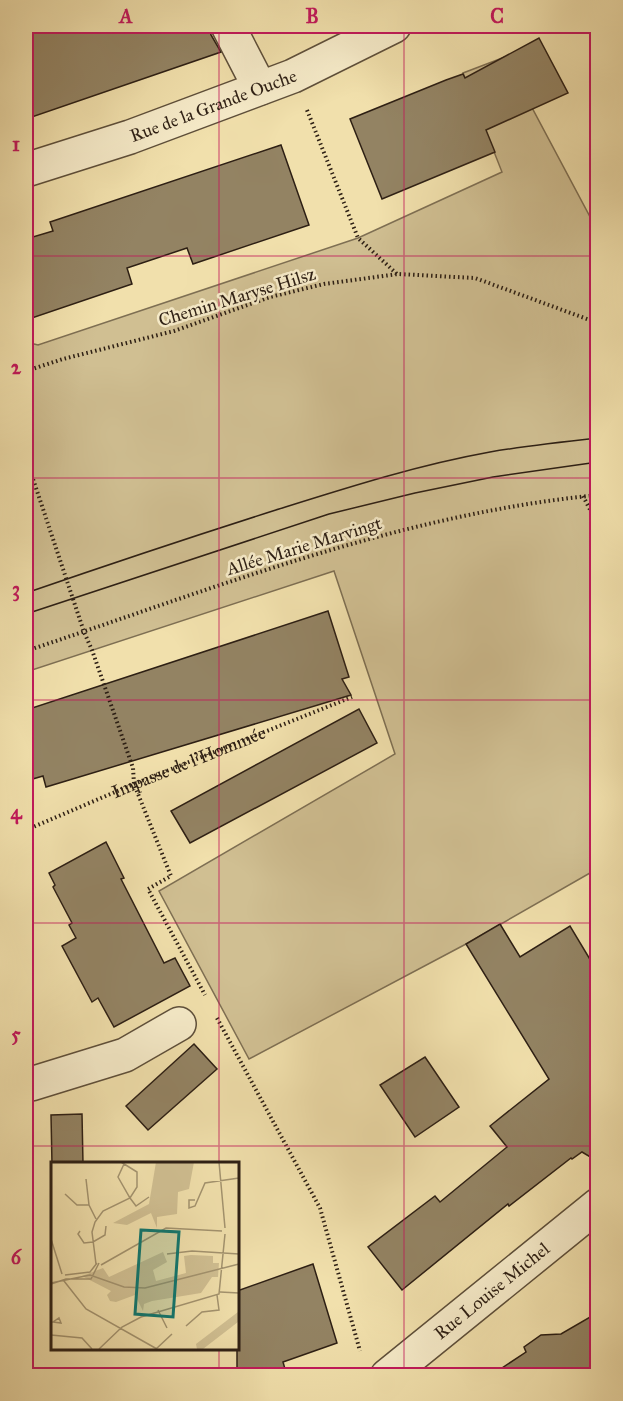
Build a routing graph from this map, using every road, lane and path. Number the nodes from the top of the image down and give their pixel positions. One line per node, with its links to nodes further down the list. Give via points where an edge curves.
1 (228, 26): 4 (street)
2 (394, 26): 3 (street, Rue de la Grande Ouche)
3 (293, 75): 4 (street, Rue de la Grande Ouche); 6 (path, via 358,238)
4 (260, 88): 5 (street, Rue de la Grande Ouche, via 130,137)
5 (26, 170)
6 (398, 274): 7 (path, Chemin Maryse Hilsz, via 475,278); 8 (path, Chemin Maryse Hilsz, via 324,284 270,297 174,330)
7 (597, 323)
8 (26, 371)
9 (26, 458): 13 (path)
10 (597, 495): 11 (path, Allée Marie Marvingt)
11 (583, 496): 12 (path); 13 (path, Allée Marie Marvingt, via 527,503 407,529 286,563)
12 (597, 525)
13 (84, 632): 14 (path, Allée Marie Marvingt); 16 (path, via 133,768)
14 (26, 651)
15 (352, 697): 16 (path, Impasse de l'Hommée)
16 (134, 784): 17 (path, Impasse de l'Hommée); 19 (path, via 171,876 148,889)
17 (26, 830)
18 (26, 941): 22 (path)
19 (211, 1005)
20 (216, 1015): 24 (path, via 320,1208)
21 (179, 1024): 22 (street, via 124,1055)
22 (28, 1084)
23 (597, 1205): 25 (street, Rue Louise Michel)
24 (360, 1353)
25 (387, 1376)

